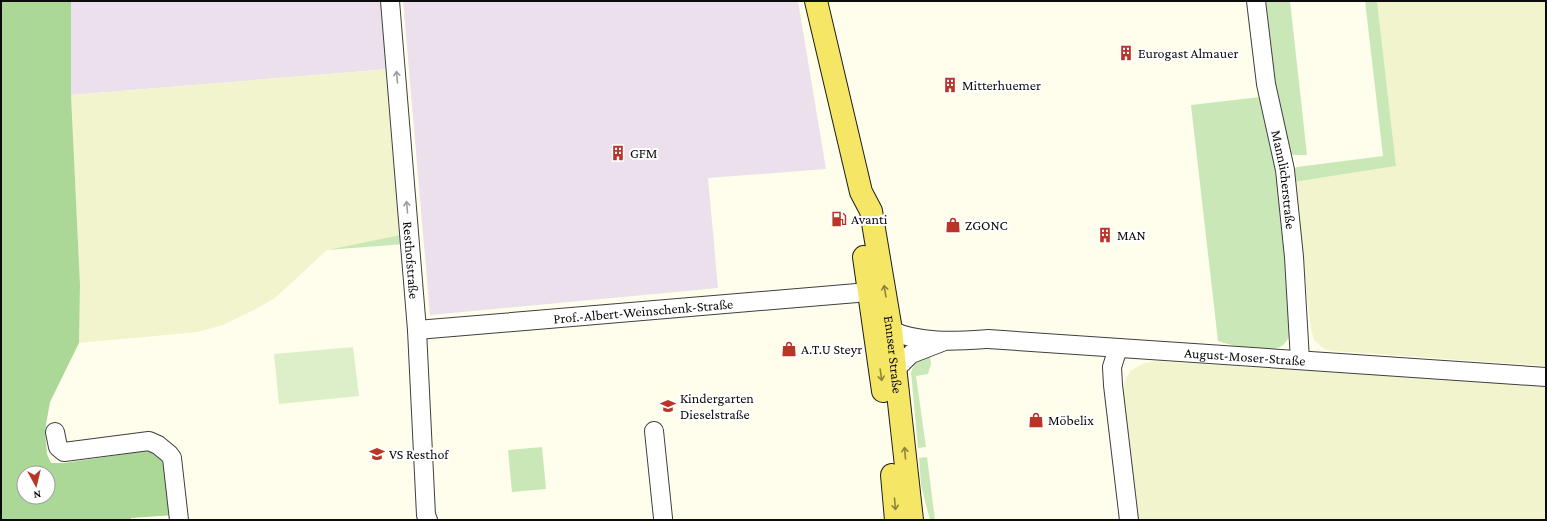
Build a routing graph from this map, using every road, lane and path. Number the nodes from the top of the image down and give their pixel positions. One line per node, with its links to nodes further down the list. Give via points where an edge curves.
1 (390, 1): 6 (street, Resthofstraße, one-way to 1)
2 (816, 1): 4 (main road, Ennser Straße)
3 (1256, 1): 10 (street, Mannlicherstraße, via 1266,84 1285,170 1294,257)
4 (861, 192): 5 (main road, Ennser Straße, via 858,213); 7 (main road, Ennser Straße, one-way to 4, via 871,212)
5 (869, 292): 6 (street, Prof.-Albert-Weinschenk-Straße); 18 (main road, Ennser Straße, one-way to 18, via 886,408)
6 (417, 330): 17 (street, Resthofstraße)
7 (891, 330): 8 (street, August-Moser-Straße, via 907,336); 11 (main road, Ennser Straße)
8 (945, 341): 9 (street, August-Moser-Straße, via 988,339); 11 (street, August-Moser-Straße, via 911,354)
9 (1118, 348): 10 (street, August-Moser-Straße); 20 (street, via 1112,367 1113,385)
10 (1300, 360): 12 (street, August-Moser-Straße)
11 (896, 369): 19 (main road, Ennser Straße, one-way to 11)
12 (1546, 377)
13 (654, 431): 15 (street)
14 (55, 432): 16 (street, via 58,447 64,452 149,441 164,449 172,458)
15 (663, 518)
16 (179, 520)
17 (428, 520)
18 (896, 520)
19 (912, 520)
20 (1128, 520)

